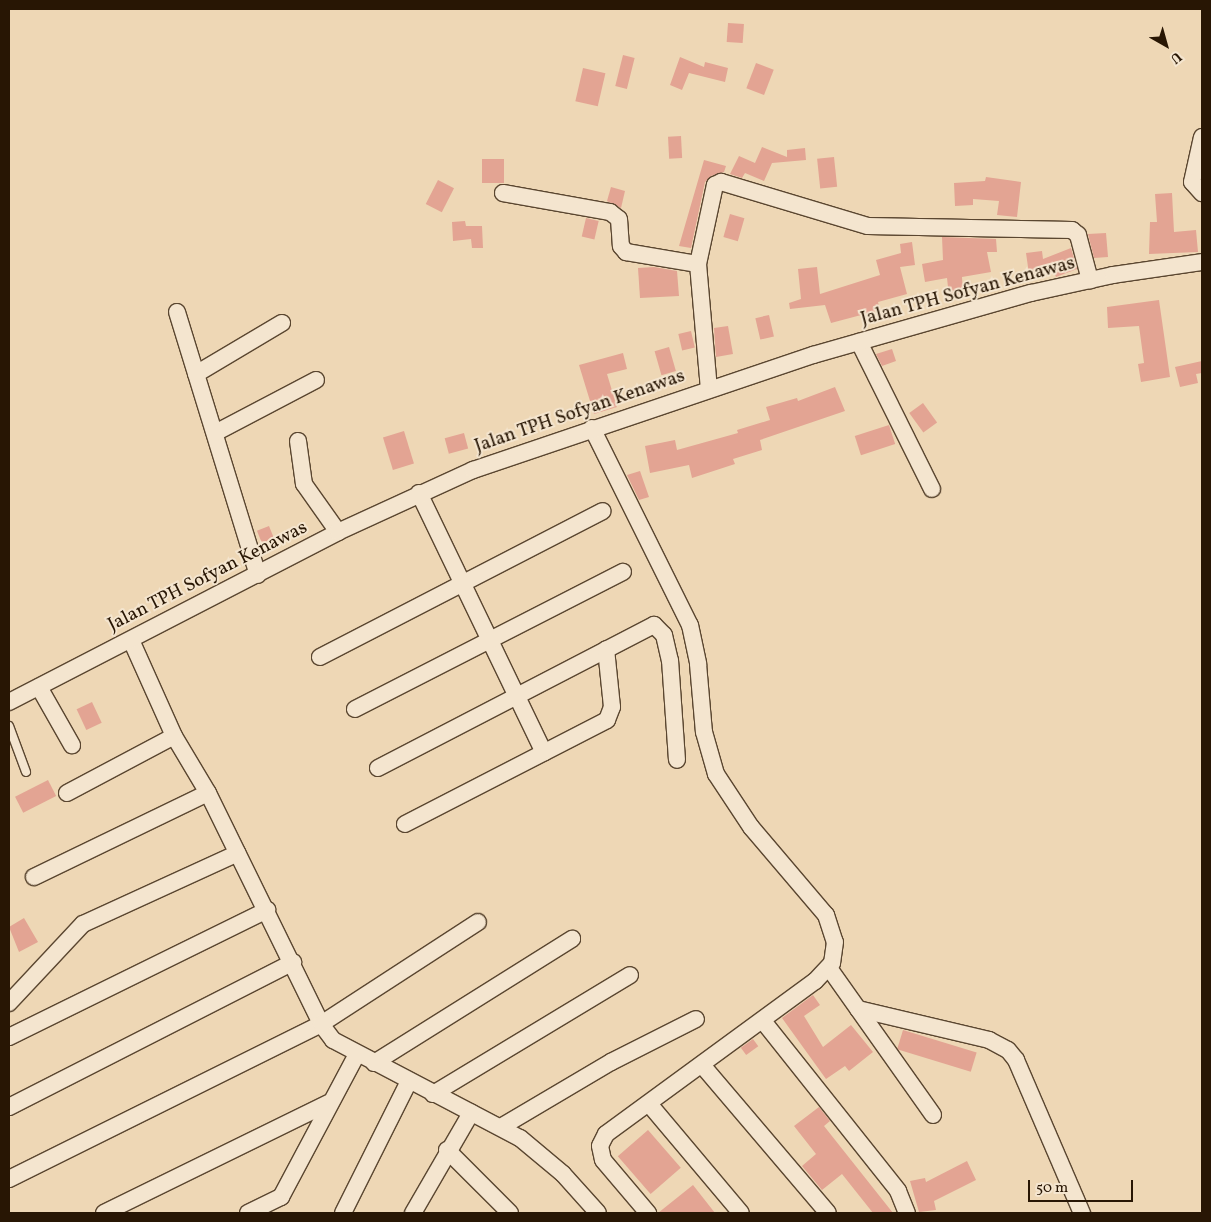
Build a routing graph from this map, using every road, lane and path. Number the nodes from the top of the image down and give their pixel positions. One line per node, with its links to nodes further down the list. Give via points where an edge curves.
1 (1202, 137): 3 (street, via 1192,182)
2 (503, 193): 5 (street, via 610,212 619,219 621,246 626,252)
3 (1202, 193)
4 (1202, 262): 6 (street, Jalan TPH Sofyan Kenawas)
5 (698, 264): 6 (street, via 715,185 720,182 868,226 1072,230 1078,236); 12 (street)
6 (1090, 280): 9 (street, Jalan TPH Sofyan Kenawas, via 1031,292)
7 (177, 312): 10 (street)
8 (282, 323): 10 (street)
9 (859, 342): 12 (street, Jalan TPH Sofyan Kenawas); 16 (street)
10 (196, 374): 14 (street)
11 (316, 380): 14 (street)
12 (710, 390): 13 (street, Jalan TPH Sofyan Kenawas)
13 (592, 428): 17 (street, Jalan TPH Sofyan Kenawas, via 473,470); 47 (street, via 690,625 698,664 704,732 716,774 751,826 826,915 835,942)
14 (215, 433): 21 (street)
15 (298, 441): 19 (street, via 304,484)
16 (932, 489)
17 (419, 493): 19 (street, Jalan TPH Sofyan Kenawas); 22 (street)
18 (603, 511): 22 (street)
19 (338, 532): 21 (street, Jalan TPH Sofyan Kenawas)
20 (623, 572): 24 (street)
21 (258, 574): 23 (street, Jalan TPH Sofyan Kenawas)
22 (462, 582): 24 (street); 26 (street)
23 (131, 640): 27 (street, Jalan TPH Sofyan Kenawas); 32 (street)
24 (491, 641): 28 (street); 30 (street)
25 (606, 648): 28 (street); 34 (street, via 610,717); 35 (street, via 650,626 661,630 670,660)
26 (320, 657)
27 (39, 687): 29 (street, Jalan TPH Sofyan Kenawas); 33 (street)
28 (518, 696): 34 (street); 36 (street)
29 (9, 702)
30 (355, 709)
31 (9, 726): 37 (lane)
32 (174, 736): 38 (street); 39 (street)
33 (72, 745)
34 (544, 752): 40 (street)
35 (676, 760)
36 (378, 768)
37 (26, 772)
38 (67, 793)
39 (208, 793): 41 (street); 42 (street)
40 (405, 824)
41 (238, 853): 43 (street); 49 (street, via 82,924)
42 (34, 877)
43 (266, 910): 46 (street); 54 (street)
44 (478, 922): 53 (street)
45 (572, 939): 56 (street)
46 (293, 962): 53 (street); 62 (street)
47 (829, 968): 50 (street); 52 (street)
48 (630, 975): 59 (street)
49 (9, 1002)
50 (858, 1008): 64 (street); 78 (street, via 988,1040 1008,1050 1016,1060)
51 (696, 1019): 65 (street, via 611,1062)
52 (763, 1021): 57 (street); 77 (street, via 898,1191)
53 (321, 1024): 55 (street, via 333,1040); 67 (street)
54 (9, 1037)
55 (358, 1054): 56 (street); 60 (street)
56 (374, 1063): 58 (street)
57 (702, 1065): 61 (street); 76 (street)
58 (409, 1081): 59 (street); 71 (street)
59 (433, 1094): 63 (street)
60 (329, 1103): 69 (street); 70 (street, via 281,1197)
61 (650, 1104): 74 (street, via 612,1130 600,1146 603,1160); 75 (street)
62 (9, 1107)
63 (471, 1114): 65 (street); 66 (street)
64 (933, 1115)
65 (501, 1128): 73 (street, via 538,1151)
66 (446, 1150): 68 (street); 72 (street)
67 (9, 1180)
68 (417, 1211)
69 (104, 1213)
70 (248, 1213)
71 (343, 1213)
72 (510, 1213)
73 (598, 1213)
74 (648, 1213)
75 (741, 1213)
76 (828, 1213)
77 (907, 1213)
78 (1082, 1213)

